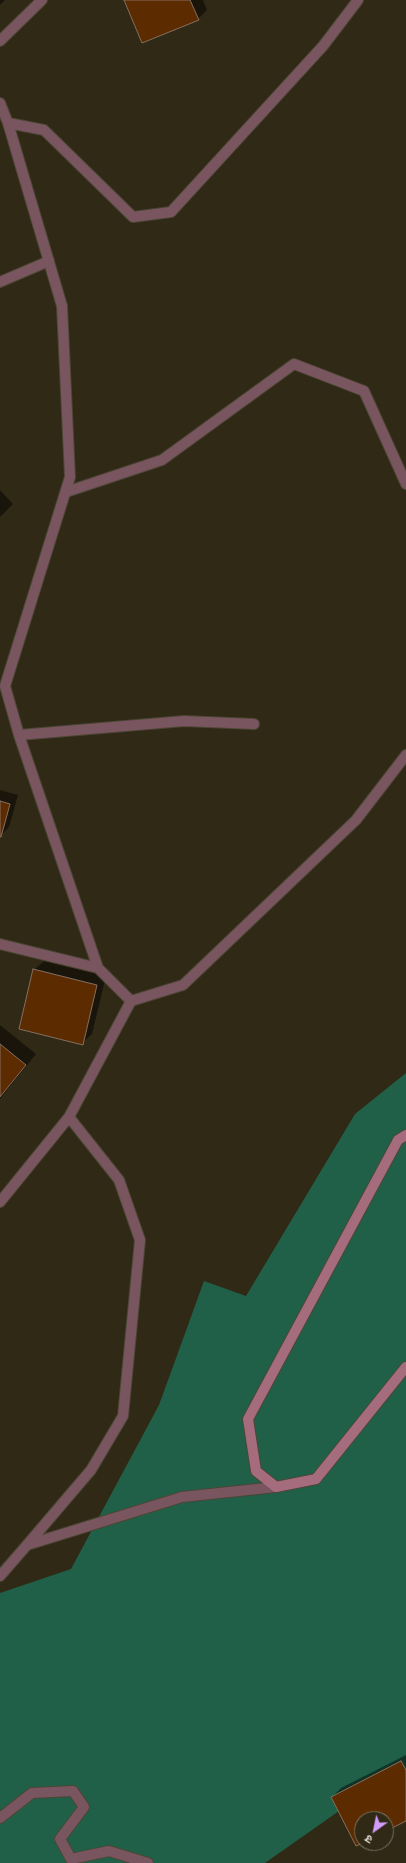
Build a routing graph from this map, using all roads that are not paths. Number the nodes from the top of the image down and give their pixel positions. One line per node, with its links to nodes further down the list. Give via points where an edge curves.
1 (42, 0): 3 (street)
2 (358, 0): 5 (street, via 323,46 171,212 133,217 44,130)
3 (0, 41)
4 (0, 103): 5 (street)
5 (8, 122): 6 (street)
6 (49, 261): 7 (street); 9 (street, via 62,306 70,477)
7 (0, 282)
8 (406, 484): 9 (street, via 364,391 294,364 162,460)
9 (66, 492): 11 (street)
10 (0, 674): 11 (street)
11 (3, 687): 13 (street)
12 (254, 724): 13 (street, via 184,721)
13 (19, 735): 16 (street)
14 (406, 755): 17 (street, via 356,820 183,985)
15 (0, 944): 16 (street)
16 (98, 968): 17 (street)
17 (131, 1002): 18 (street)
18 (69, 1117): 20 (street); 23 (street, via 119,1180 140,1240 122,1416 91,1470)
19 (406, 1135): 22 (street, via 398,1140 248,1419 256,1470)
20 (0, 1202)
21 (406, 1367): 22 (street, via 316,1479)
22 (276, 1487): 23 (street, via 182,1497)
23 (27, 1545): 24 (street)
24 (0, 1576)
25 (0, 1818): 26 (street, via 32,1793 73,1791 84,1807 60,1839 71,1859 109,1851)
26 (148, 1863)

